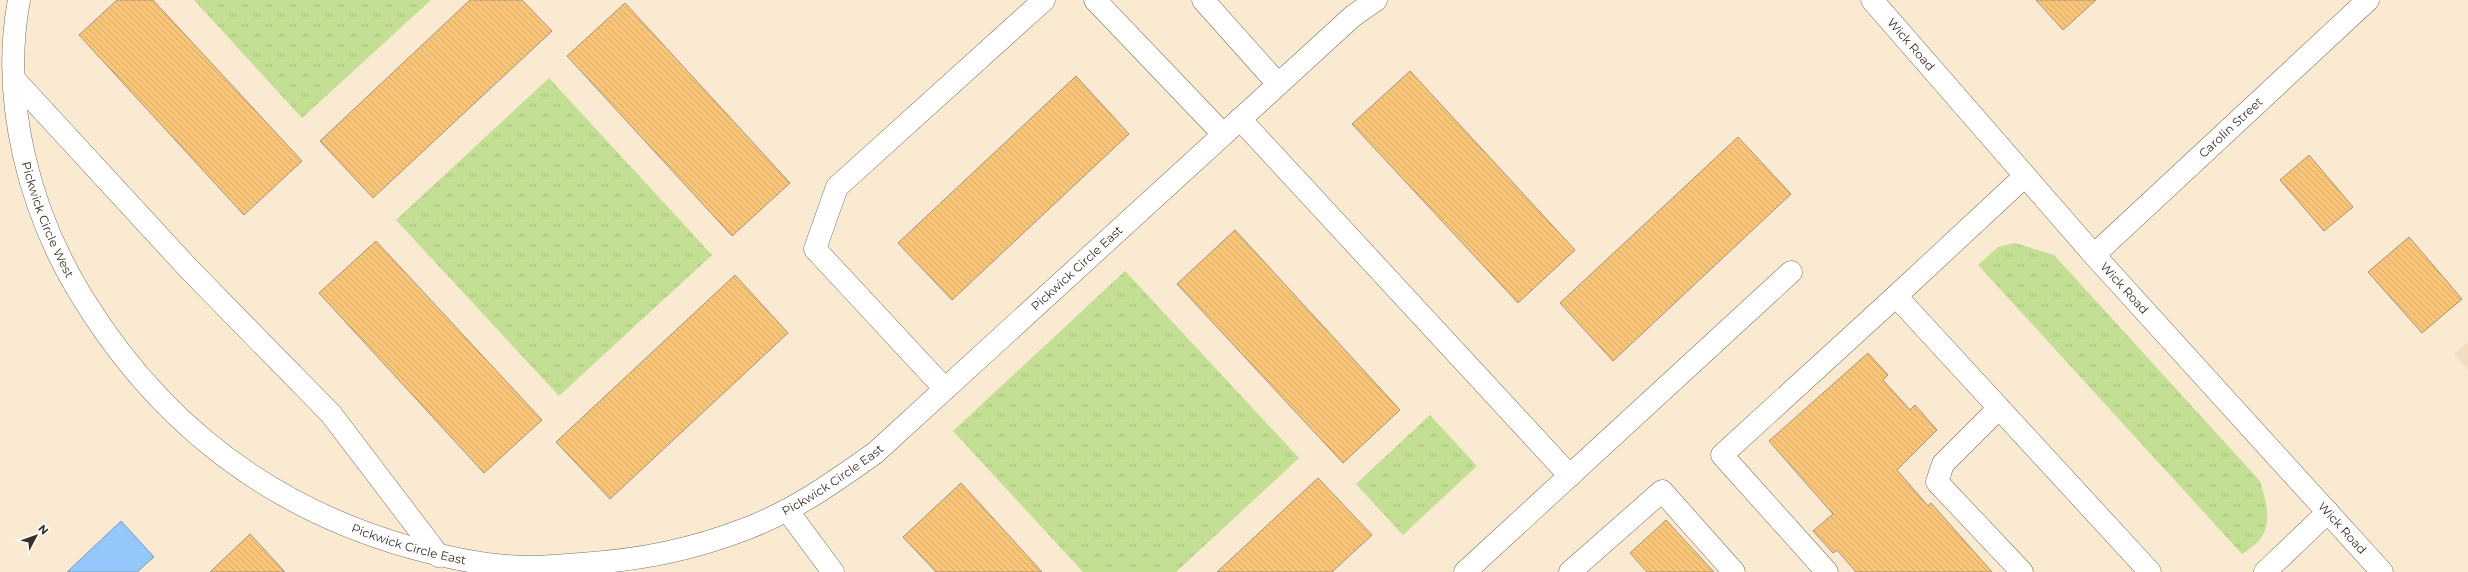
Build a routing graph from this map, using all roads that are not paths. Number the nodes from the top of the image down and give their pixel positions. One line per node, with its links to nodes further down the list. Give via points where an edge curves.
1 (1044, 0): 16 (street, via 837,187 815,250)
2 (1096, 0): 11 (street)
3 (1203, 0): 9 (street)
4 (1376, 0): 9 (street, Pickwick Circle East, via 1353,16)
5 (1872, 0): 12 (street, Wick Road)
6 (2368, 0): 13 (street, Carolin Street)
7 (12, 12): 8 (street, Pickwick Circle West)
8 (14, 79): 17 (street, Pickwick Circle West, via 17,127 34,195 48,232 68,274 108,340); 22 (street, via 190,269 331,414)
9 (1278, 84): 10 (street, Pickwick Circle East)
10 (1240, 119): 11 (street, Pickwick Circle East); 19 (street)
11 (1223, 134): 16 (street, Pickwick Circle East)
12 (2025, 176): 13 (street, Wick Road); 15 (street)
13 (2094, 255): 21 (street, Wick Road)
14 (1791, 272): 19 (street)
15 (1896, 296): 18 (street); 28 (street, via 1722,455)
16 (945, 389): 20 (street, Pickwick Circle East, via 875,453 815,495)
17 (167, 408): 22 (street, Pickwick Circle East, via 190,431 226,460 291,501 366,535)
18 (1999, 408): 29 (street, via 1943,464 1937,482); 30 (street)
19 (1570, 476): 25 (street)
20 (787, 510): 23 (street, Pickwick Circle East, via 748,528 692,547 634,560); 24 (street)
21 (2328, 512): 31 (street); 32 (street, Wick Road)
22 (439, 556): 23 (street, Pickwick Circle East, via 530,567)
23 (586, 567)
24 (833, 572)
25 (1465, 572)
26 (1570, 572): 27 (street, via 1662,491)
27 (1734, 572)
28 (1827, 572)
29 (2022, 572)
30 (2150, 572)
31 (2266, 572)
32 (2382, 572)

